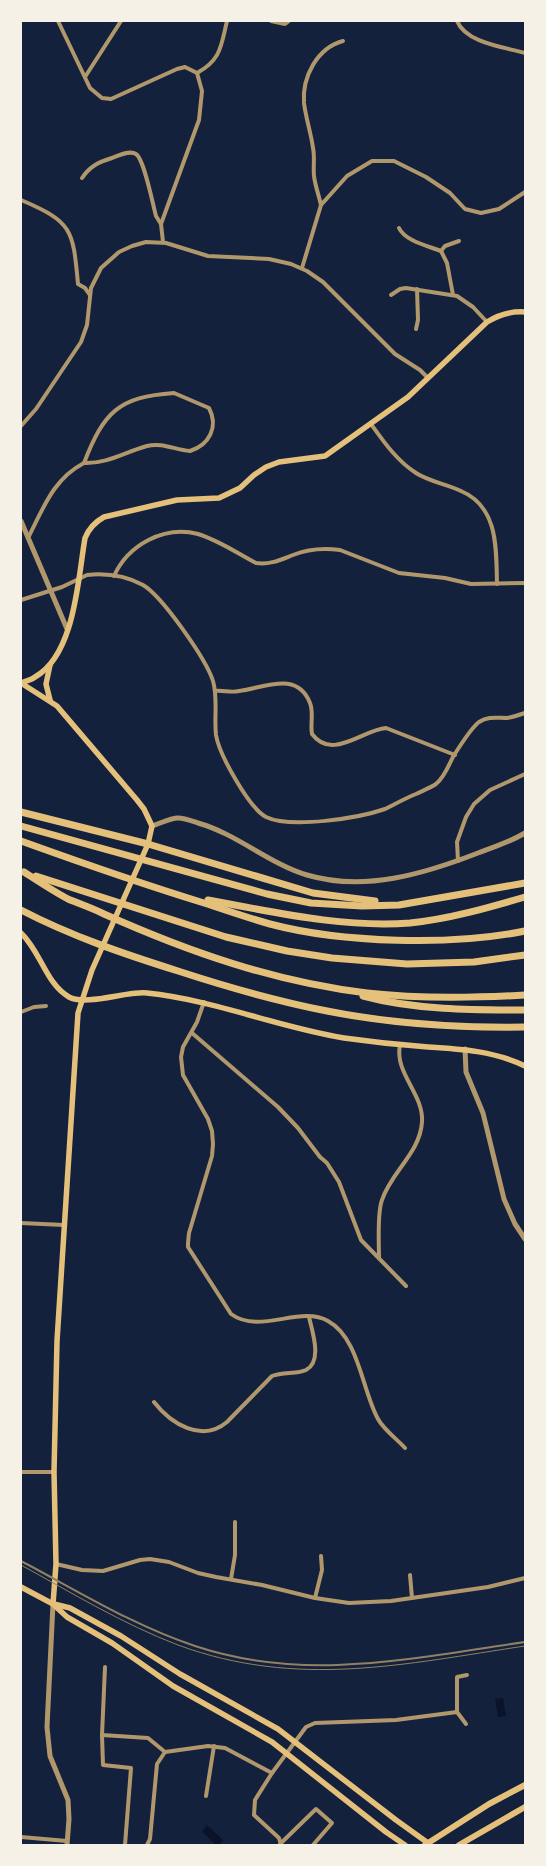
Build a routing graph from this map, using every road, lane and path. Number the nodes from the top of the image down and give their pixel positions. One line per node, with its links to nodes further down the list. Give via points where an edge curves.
1 (58, 21): 10 (street)
2 (121, 21): 10 (street)
3 (227, 21): 9 (street, via 214,61)
4 (270, 21): 5 (street, via 285,24)
5 (289, 21)
6 (457, 21): 8 (street, via 465,33 474,39)
7 (343, 41): 14 (street, via 333,44 318,56 305,88 304,102 314,149 314,177)
8 (525, 53)
9 (197, 73): 10 (street, via 190,68 177,69 111,98 97,95); 15 (street, via 202,92 198,120)
10 (85, 77)
11 (82, 178): 15 (street, via 95,164 121,154 131,152 137,155 142,163 156,216)
12 (525, 192): 14 (street, via 499,209 481,213 465,209 450,193 426,177 394,161 381,160 363,165 347,176)
13 (21, 200): 22 (street, via 51,213 66,228 75,245 78,284)
14 (321, 205): 20 (street)
15 (161, 224): 18 (street)
16 (399, 228): 19 (street, via 409,238)
17 (459, 241): 19 (street, via 445,246)
18 (163, 242): 20 (street, via 208,256 269,259); 22 (street, via 139,244 114,255 97,275)
19 (441, 251): 24 (street, via 447,263)
20 (302, 268): 28 (street, via 323,282 395,354)
21 (417, 289): 23 (street, via 400,289); 24 (street); 27 (street)
22 (90, 295): 30 (street, via 87,325 81,342 36,409)
23 (391, 295)
24 (453, 295): 26 (street, via 465,300)
25 (525, 312): 26 (main road, via 500,315)
26 (487, 322): 28 (main road)
27 (416, 328)
28 (428, 378): 29 (main road, via 408,397)
29 (371, 424): 35 (main road, via 325,456 279,462 266,467 240,488 219,498 177,500 104,517 87,533); 37 (street, via 403,465 428,480 462,491 473,498 487,513 496,540)
30 (21, 426)
31 (84, 463): 31 (street, via 110,460 147,446 195,450 211,435 211,412 209,408 194,400 174,393 152,395 124,403 102,425); 33 (street, via 56,484)
32 (21, 521): 33 (street)
33 (28, 538): 38 (street)
34 (114, 576): 35 (street, via 87,575); 37 (street, via 119,566 143,543 164,533 188,533 204,536 256,563 268,564 294,554 331,549 340,550 399,573 445,578 471,584); 43 (street, via 144,586 160,601 199,652 209,670)
35 (79, 579): 38 (street); 40 (main road)
36 (525, 583): 37 (street)
37 (497, 584)
38 (51, 591): 39 (street); 40 (street)
39 (21, 600)
40 (68, 629): 41 (main road, via 61,648)
41 (50, 665): 42 (main road, via 36,677); 44 (main road, via 46,684)
42 (21, 683): 44 (main road)
43 (214, 691): 46 (street, via 234,692 278,682 290,684 300,689 307,697 312,708 312,734 324,744 339,745 376,729 386,728); 46 (street, via 216,736 220,748 240,788 257,810 274,820 335,820 384,809 436,784)
44 (50, 700): 50 (main road, via 137,800)
45 (525, 713): 46 (street, via 507,718 482,720)
46 (455, 755)
47 (525, 774): 54 (street, via 490,790 474,804 457,842)
48 (21, 812): 53 (highway)
49 (21, 826): 59 (highway, via 311,903 399,905)
50 (152, 826): 53 (main road); 54 (street, via 177,818 195,822 229,835 290,869 336,881 397,878)
51 (525, 834): 54 (street)
52 (21, 841): 57 (highway)
53 (148, 844): 59 (highway, via 320,895 375,901); 63 (main road)
54 (458, 861)
55 (22, 871): 64 (highway, via 226,937 287,952 407,964 474,962); 65 (highway, via 67,898 190,950 253,971)
56 (525, 883): 59 (highway)
57 (179, 895): 58 (highway, via 350,923 409,922 459,915); 61 (highway, via 271,924 334,935 433,939)
58 (525, 897)
59 (433, 898)
60 (21, 910): 63 (highway)
61 (525, 932)
62 (21, 933): 67 (main road, via 62,992 71,998)
63 (103, 947): 67 (main road); 72 (highway, via 239,990 328,1011 444,1026)
64 (525, 955)
65 (332, 988): 66 (highway, via 369,993 464,998); 70 (highway, via 398,1003 456,1009)
66 (525, 995)
67 (82, 1000): 68 (main road, via 145,993); 78 (main road, via 78,1013)
68 (204, 1002): 73 (street); 74 (main road, via 278,1024 344,1038)
69 (46, 1006): 71 (street)
70 (525, 1010)
71 (21, 1012)
72 (525, 1027)
73 (192, 1033): 80 (street, via 278,1107 327,1162 339,1182 361,1240); 82 (street, via 182,1052 182,1071 208,1119 213,1144 212,1156 189,1233 188,1247 231,1314 239,1321 253,1323)
74 (400, 1045): 75 (main road); 80 (street, via 398,1052 401,1066 416,1094 422,1120 420,1135 414,1148 381,1201)
75 (465, 1049): 76 (main road, via 505,1057); 79 (street, via 466,1072 483,1113 504,1199)
76 (525, 1066)
77 (21, 1223): 78 (street)
78 (64, 1225): 86 (main road, via 57,1341)
79 (525, 1239)
80 (379, 1258): 81 (street)
81 (406, 1286)
82 (309, 1317): 83 (street, via 315,1350 310,1366 305,1370 282,1372 272,1376 219,1428 204,1432 190,1430 162,1412); 84 (street, via 327,1320 343,1333 378,1419)
83 (154, 1402)
84 (405, 1448)
85 (21, 1472): 86 (street)
86 (54, 1472): 89 (main road)
87 (235, 1522): 92 (street, via 235,1555)
88 (321, 1556): 94 (street, via 322,1570)
89 (56, 1564): 92 (street, via 95,1571 150,1559 169,1562 198,1573); 96 (main road)
90 (410, 1575): 95 (street)
91 (525, 1578): 95 (street, via 488,1587)
92 (231, 1579): 94 (street)
93 (21, 1587): 96 (main road)
94 (315, 1598): 95 (street, via 368,1603)
95 (412, 1598)
96 (53, 1604): 102 (main road, via 70,1608 121,1636); 105 (main road, via 67,1617 112,1643 173,1686 272,1742); 111 (street, via 47,1727 50,1756 68,1800)
97 (105, 1667): 101 (street)
98 (467, 1675): 99 (street, via 457,1677)
99 (457, 1712): 100 (street); 102 (street, via 396,1720 315,1722 306,1727)
100 (466, 1724)
101 (102, 1735): 104 (street, via 148,1738); 114 (street, via 103,1765 131,1768)
102 (296, 1742): 105 (street); 113 (main road)
103 (214, 1746): 104 (street); 106 (street, via 231,1749); 108 (street)
104 (165, 1752): 115 (street, via 157,1764 150,1839)
105 (286, 1753): 106 (street); 117 (main road)
106 (272, 1773): 112 (street, via 255,1800 254,1815 279,1838)
107 (525, 1785): 113 (main road, via 489,1804)
108 (206, 1796)
109 (525, 1807): 118 (main road)
110 (21, 1837): 111 (street)
111 (67, 1843)
112 (281, 1844): 116 (street, via 316,1809 332,1824)
113 (429, 1844)
114 (125, 1845)
115 (147, 1845)
116 (313, 1845)
117 (405, 1845)
118 (459, 1845)

